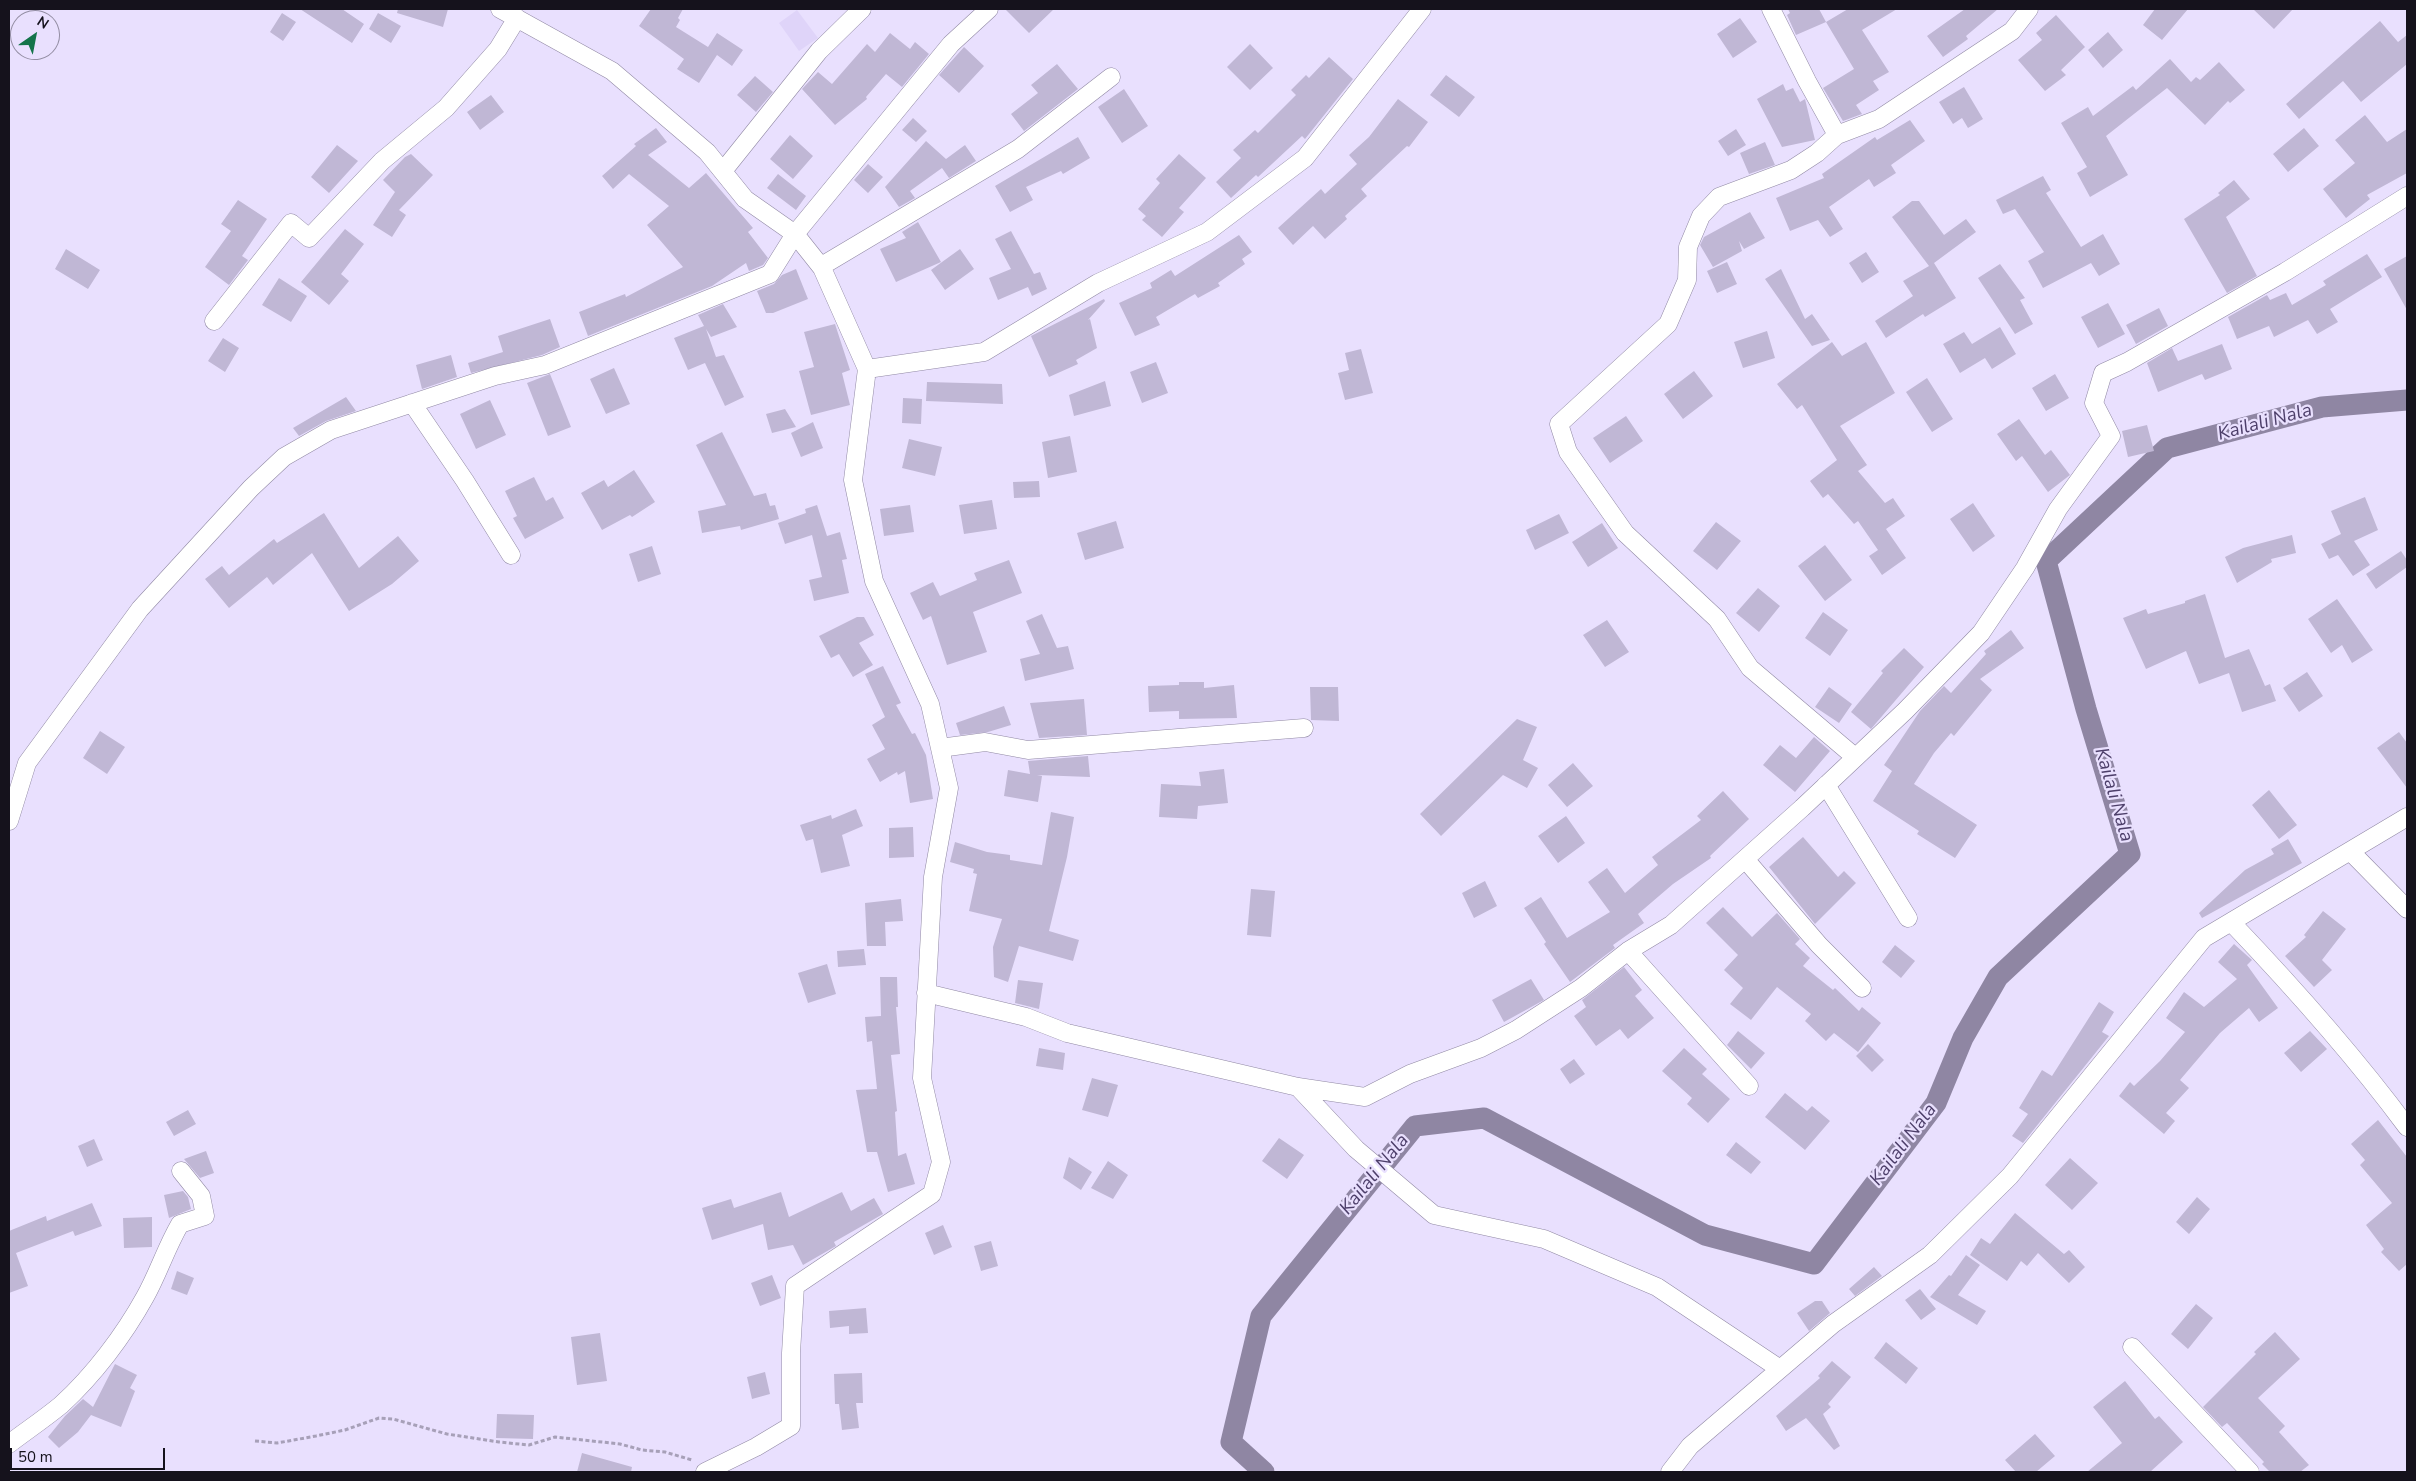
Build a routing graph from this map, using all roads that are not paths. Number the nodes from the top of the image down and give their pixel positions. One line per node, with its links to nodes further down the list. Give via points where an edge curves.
1 (500, 9): 7 (street)
2 (862, 9): 10 (street, via 820,51)
3 (989, 9): 12 (street, via 951,44)
4 (1422, 9): 15 (street, via 1305,158 1207,232 1098,283 984,352)
5 (1770, 9): 9 (street)
6 (2029, 9): 9 (street, via 2012,31 1879,120)
7 (517, 18): 10 (street, via 612,71 707,152); 14 (street, via 498,49 446,108 382,161 310,238 291,223)
8 (1111, 77): 13 (street, via 1018,149)
9 (1837, 135): 20 (street, via 1791,170 1719,197 1700,216 1688,247 1688,280 1668,324 1559,424 1568,452 1625,533 1717,619 1750,668)
10 (723, 171): 12 (street, via 745,199)
11 (2407, 196): 20 (street, via 2285,272 2127,362 2103,372 2094,403 2111,436 2058,509 2025,568 1981,633)
12 (795, 234): 13 (street); 16 (street, via 770,274 545,365 495,376)
13 (822, 268): 15 (street)
14 (214, 321)
15 (867, 369): 19 (street, via 853,480 874,581 930,704)
16 (412, 403): 17 (street); 23 (street, via 331,430 284,457 251,488 140,609 27,763)
17 (511, 555)
18 (1304, 728): 19 (street, via 1028,750 985,742)
19 (940, 748): 31 (street, via 949,788 934,877)
20 (1855, 757): 21 (street)
21 (1826, 785): 25 (street); 27 (street)
22 (2407, 817): 24 (street)
23 (9, 821)
24 (2350, 851): 26 (street); 28 (street)
25 (1745, 859): 29 (street, via 1671,925); 30 (street, via 1819,945)
26 (2407, 909)
27 (1908, 918)
28 (2231, 922): 34 (street, via 2288,981 2364,1069); 37 (street, via 2204,938 2004,1183 1930,1255 1833,1324)
29 (1628, 951): 32 (street); 33 (street, via 1582,988 1516,1030 1365,1096)
30 (1862, 988)
31 (926, 993): 33 (street, via 1026,1017 1067,1033); 39 (street, via 922,1078 941,1162 932,1194 795,1286 791,1426)
32 (1749, 1086)
33 (1298, 1087): 37 (street, via 1356,1149 1434,1215 1544,1239 1657,1287)
34 (2407, 1127)
35 (181, 1171): 38 (street, via 201,1196 205,1216 180,1224 165,1249 146,1295 102,1360 61,1404)
36 (2132, 1347): 41 (street)
37 (1780, 1369): 40 (street, via 1690,1446)
38 (9, 1444)
39 (710, 1469)
40 (1670, 1472)
41 (2250, 1472)

